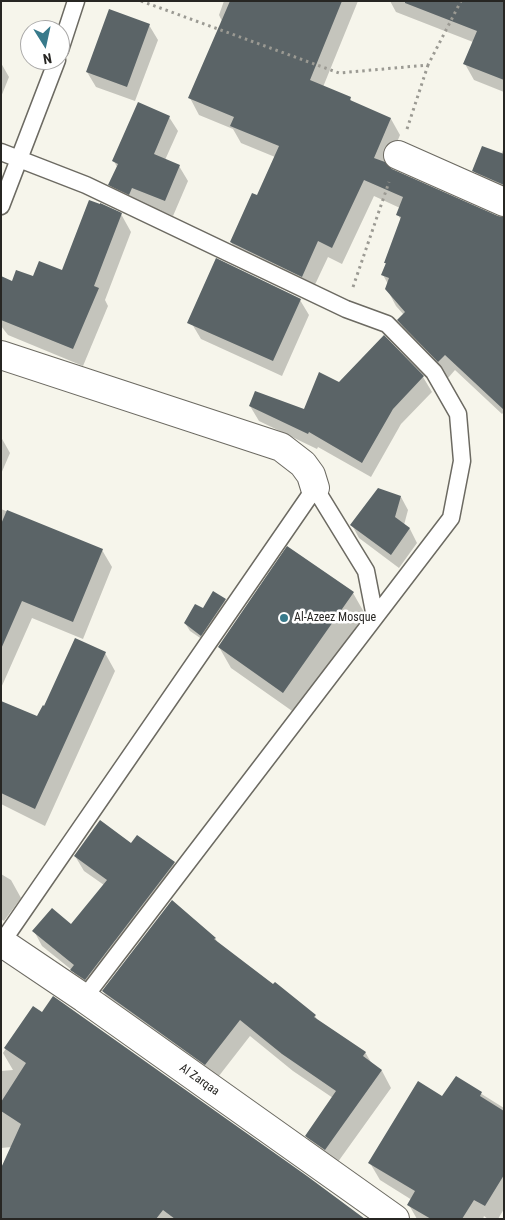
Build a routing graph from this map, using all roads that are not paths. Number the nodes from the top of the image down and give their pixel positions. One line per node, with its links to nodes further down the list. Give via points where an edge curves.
1 (76, 1): 2 (lane)
2 (70, 20)
3 (53, 70): 6 (lane)
4 (1, 152): 6 (lane)
5 (398, 155): 7 (street)
6 (20, 159): 8 (lane); 11 (lane, via 86,185 346,308 387,324 434,372 458,414 462,461 451,518)
7 (504, 202)
8 (1, 206)
9 (1, 355): 10 (street, via 281,448 303,464)
10 (315, 488): 11 (lane, via 366,571); 12 (lane)
11 (375, 617): 13 (lane)
12 (1, 942): 13 (street, Al Zarqaa)
13 (84, 998): 14 (street, Al Zarqaa)
14 (395, 1219)

